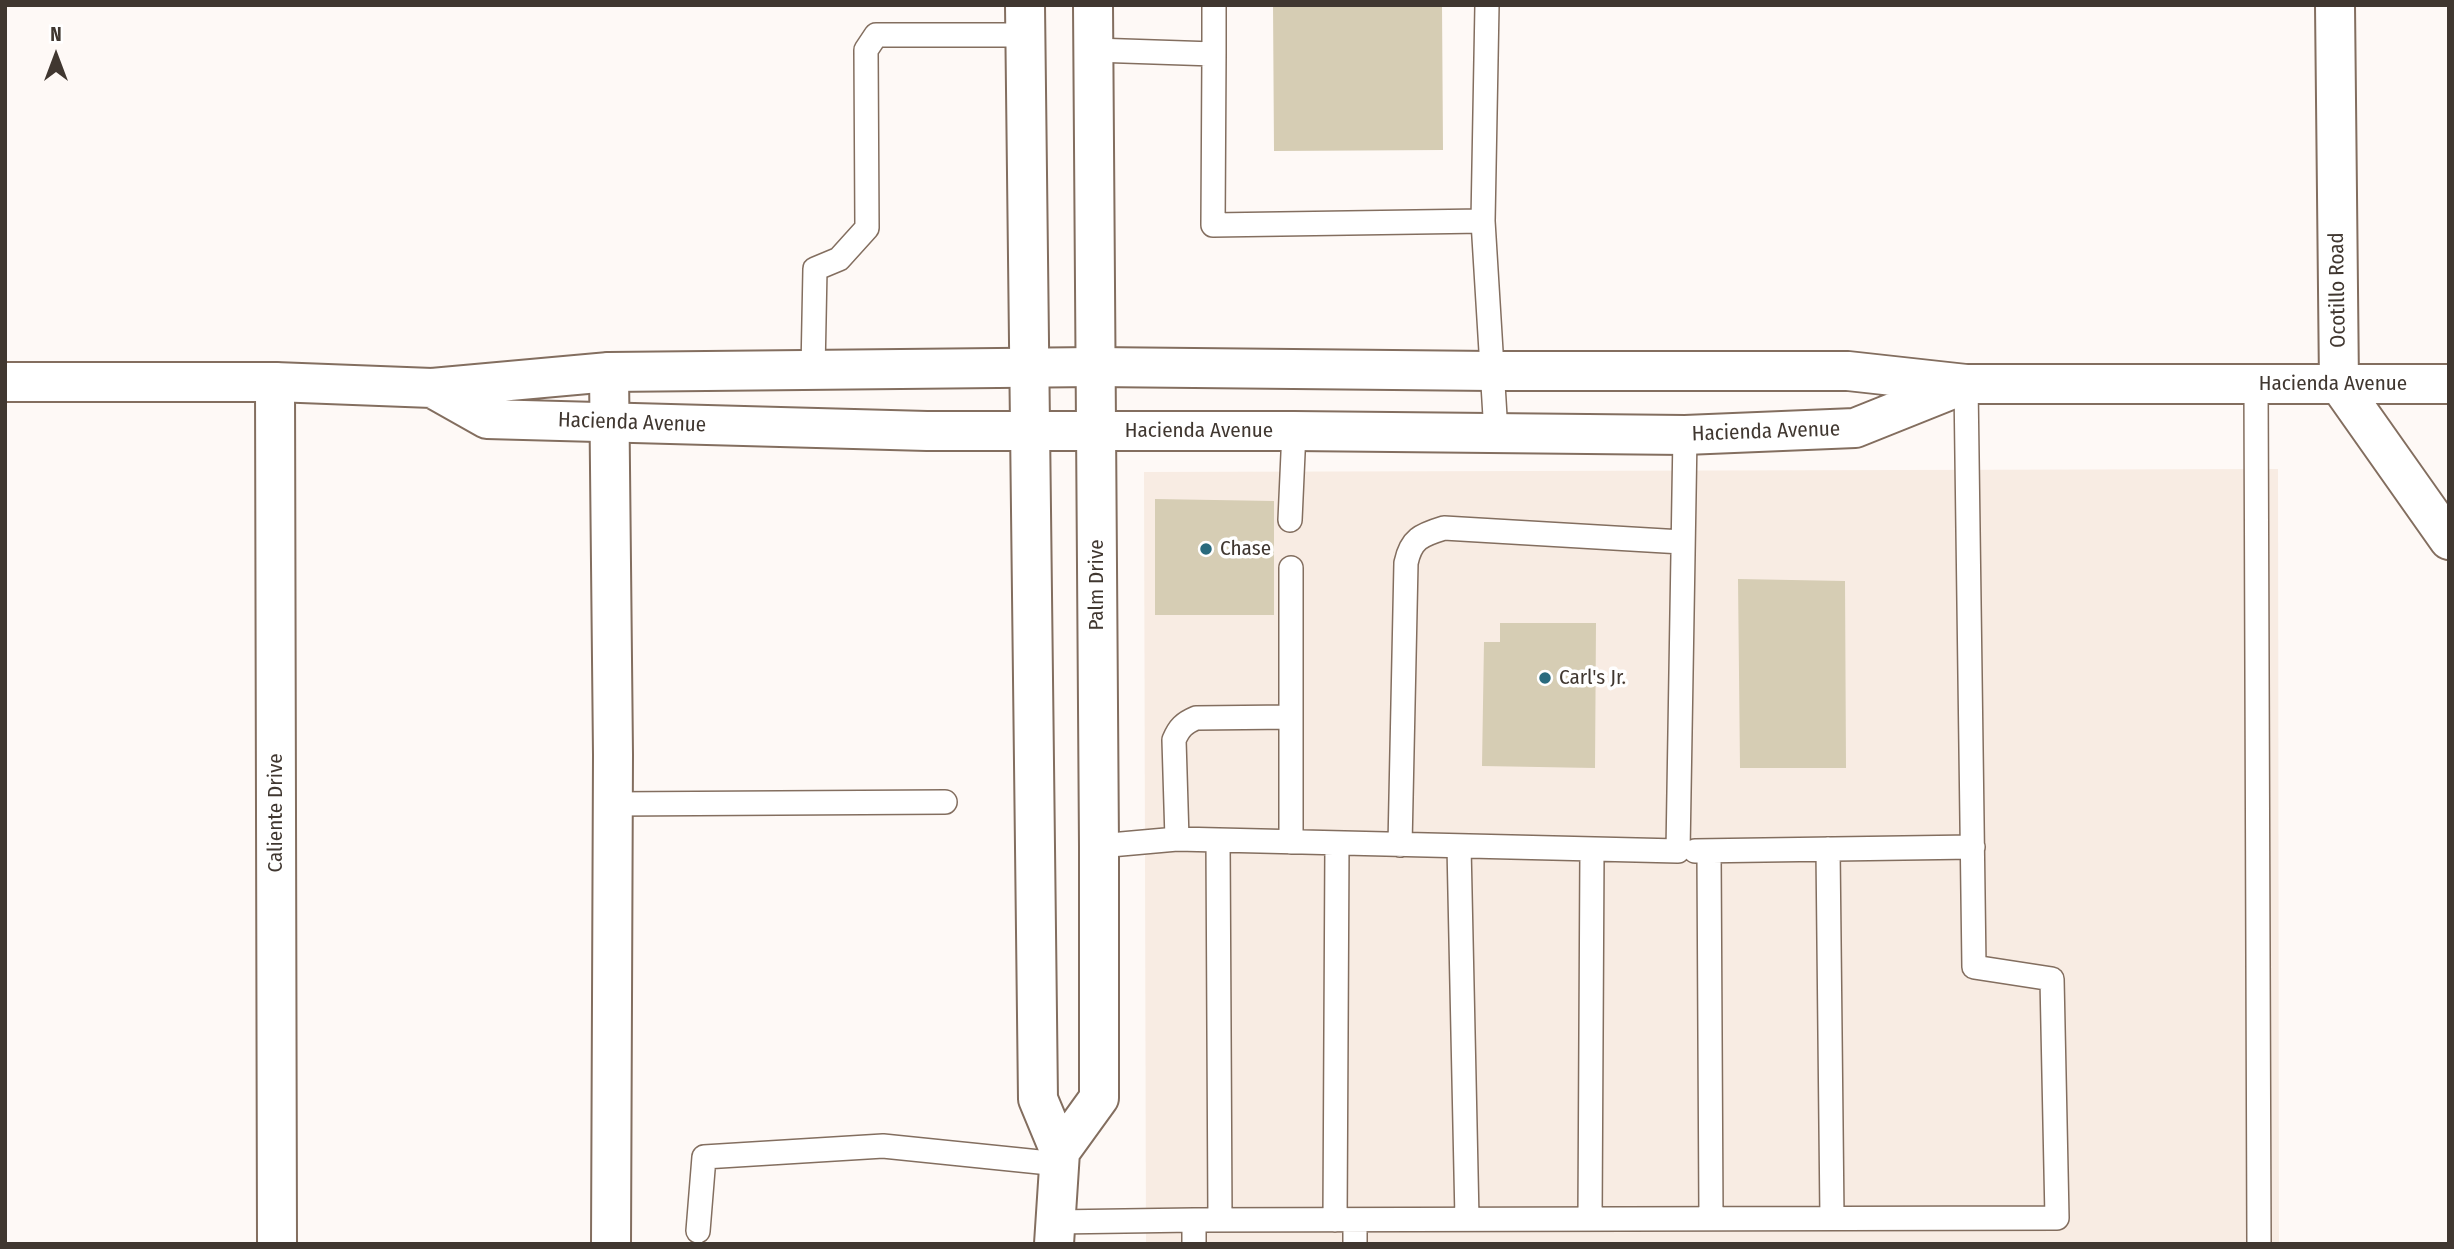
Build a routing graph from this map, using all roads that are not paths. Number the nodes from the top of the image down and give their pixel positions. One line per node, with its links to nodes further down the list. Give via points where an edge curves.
1 (1093, 5): 6 (street, Palm Drive)
2 (1214, 5): 7 (lane)
3 (1487, 5): 8 (lane)
4 (2336, 5): 18 (street, Ocotillo Road)
5 (1025, 20): 10 (street); 11 (lane, via 876,35 866,50 867,228 839,259 815,269)
6 (1094, 50): 7 (lane); 9 (street, Palm Drive)
7 (1214, 54): 8 (lane, via 1213,225)
8 (1483, 221): 12 (lane)
9 (1095, 367): 10 (street, Hacienda Avenue); 12 (street, Hacienda Avenue); 23 (street, Palm Drive)
10 (1028, 368): 11 (street, Hacienda Avenue); 22 (street)
11 (813, 370): 13 (street, Hacienda Avenue)
12 (1492, 371): 16 (street, Hacienda Avenue, via 1848,371); 25 (lane)
13 (609, 372): 20 (street, Hacienda Avenue); 21 (street)
14 (5, 382): 15 (street, Hacienda Avenue)
15 (275, 382): 20 (street, Hacienda Avenue); 56 (street, Caliente Drive)
16 (1966, 384): 17 (street, Hacienda Avenue); 26 (street, Hacienda Avenue, via 1856,428); 41 (lane)
17 (2256, 384): 18 (street, Hacienda Avenue); 60 (lane)
18 (2339, 384): 19 (street, Hacienda Avenue); 28 (street)
19 (2449, 384)
20 (432, 388): 21 (street, Hacienda Avenue, via 486,419)
21 (610, 422): 22 (street, Hacienda Avenue); 33 (street)
22 (1029, 431): 23 (street, Hacienda Avenue); 46 (street, via 1038,1100)
23 (1096, 431): 24 (street, Hacienda Avenue); 39 (street, Palm Drive)
24 (1294, 431): 25 (street, Hacienda Avenue); 27 (lane)
25 (1496, 433): 26 (street, Hacienda Avenue)
26 (1685, 435): 29 (lane)
27 (1290, 520)
28 (2449, 540)
29 (1682, 542): 38 (lane, via 1444,528 1425,534 1409,547); 44 (lane)
30 (1291, 568): 31 (lane)
31 (1291, 717): 34 (lane, via 1196,718 1178,730 1174,740); 36 (lane)
32 (946, 802): 33 (lane)
33 (613, 804): 57 (street)
34 (1177, 839): 35 (lane); 39 (lane)
35 (1218, 840): 36 (lane); 52 (lane)
36 (1291, 842): 37 (lane)
37 (1336, 844): 38 (lane); 53 (lane)
38 (1400, 845): 40 (lane)
39 (1099, 846): 46 (street, Palm Drive, via 1099,1098)
40 (1459, 846): 43 (lane); 49 (lane)
41 (1973, 847): 42 (lane); 48 (lane, via 1974,967 2052,979 2057,1218)
42 (1828, 849): 45 (lane); 48 (lane)
43 (1592, 850): 44 (lane); 50 (lane)
44 (1678, 851): 45 (lane)
45 (1709, 851): 47 (lane)
46 (1060, 1158): 54 (lane, via 883,1146 704,1157); 55 (street)
47 (1711, 1218): 48 (lane); 50 (lane)
48 (1832, 1218)
49 (1467, 1219): 50 (lane); 53 (lane)
50 (1590, 1219)
51 (1194, 1220): 52 (lane); 55 (lane); 58 (lane)
52 (1220, 1220): 53 (lane)
53 (1345, 1220): 59 (lane)
54 (698, 1231)
55 (1055, 1233)
56 (277, 1244)
57 (611, 1244)
58 (1194, 1244)
59 (1355, 1244)
60 (2259, 1244)

